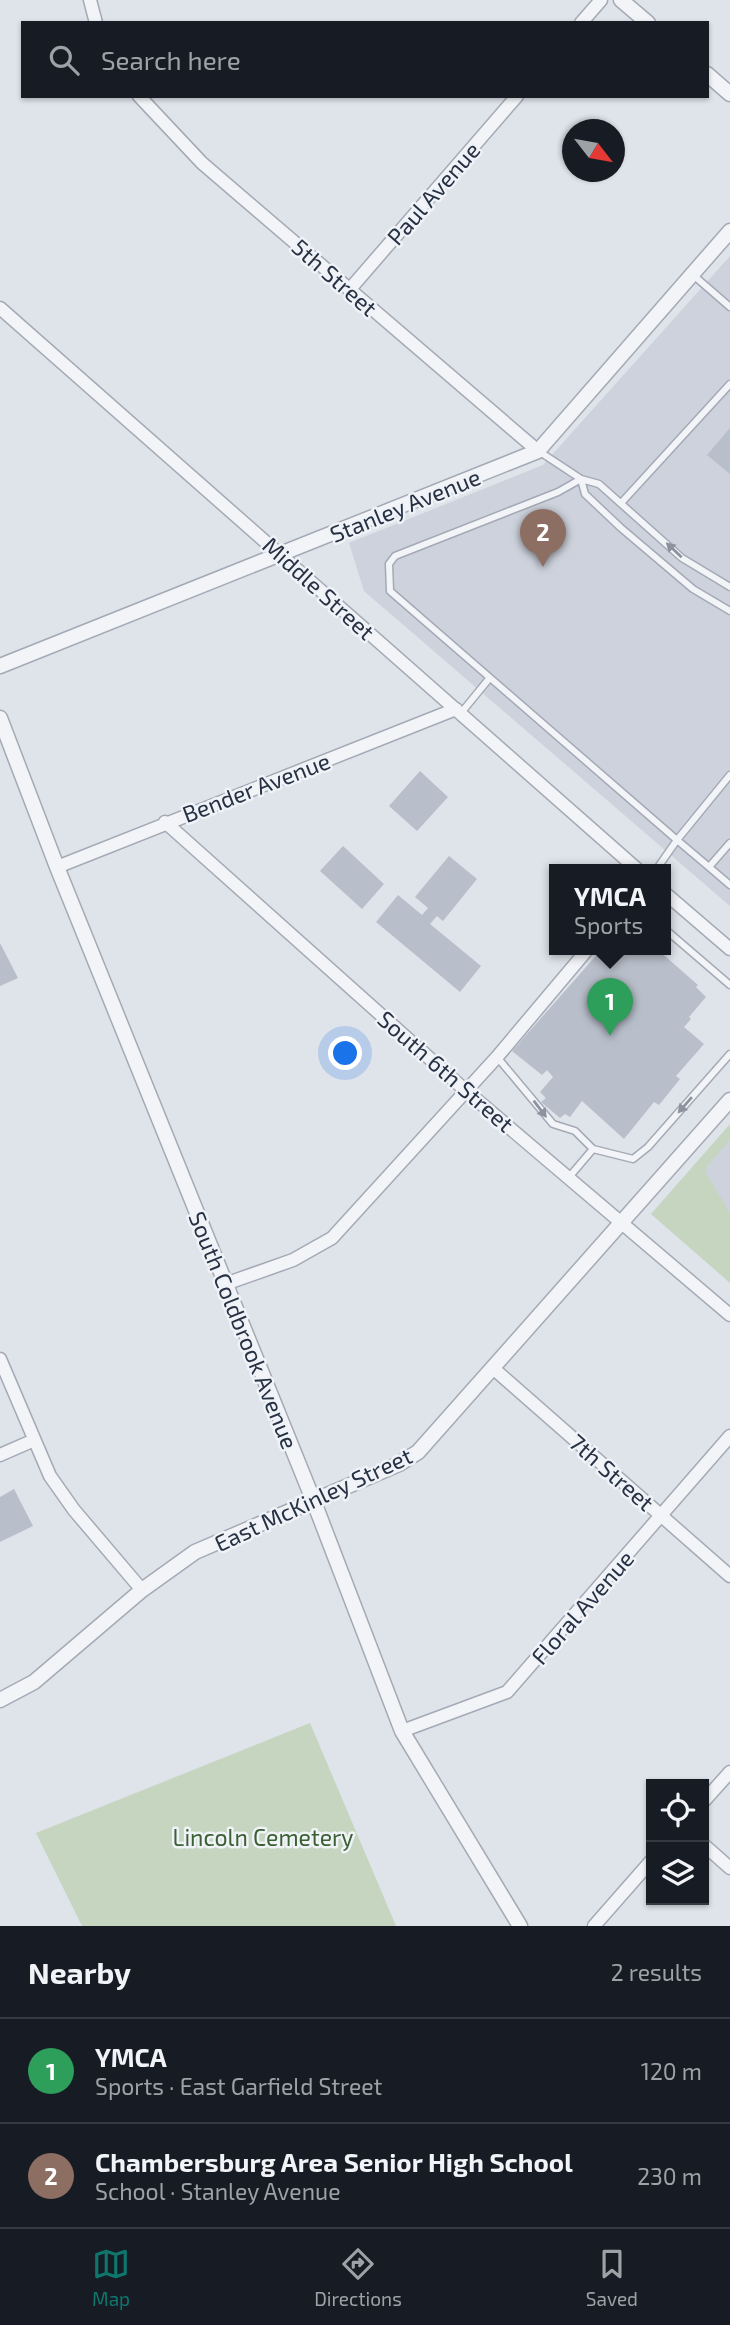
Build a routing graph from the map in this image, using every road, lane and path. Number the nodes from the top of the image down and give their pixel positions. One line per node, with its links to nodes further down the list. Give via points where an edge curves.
1 (90, 0): 4 (street)
2 (601, 0): 5 (street)
3 (621, 0): 6 (street)
4 (95, 21)
5 (583, 21)
6 (646, 21)
7 (709, 76): 8 (street)
8 (730, 94)
9 (141, 98): 13 (street, 5th Street, via 202,163)
10 (515, 98): 13 (street, Paul Avenue)
11 (730, 231): 12 (street, Stanley Avenue)
12 (692, 274): 14 (lane); 17 (street, Stanley Avenue)
13 (350, 289): 17 (street, 5th Street)
14 (730, 307)
15 (0, 308): 20 (street, Middle Street)
16 (730, 384): 19 (lane)
17 (538, 451): 18 (lane); 20 (street, Stanley Avenue)
18 (581, 479): 19 (lane, via 599,484); 22 (lane, via 585,494 621,528 693,589); 24 (lane, via 425,542 395,556 389,565 390,591)
19 (622, 502): 21 (lane, one-way to 19, via 682,558)
20 (282, 555): 23 (street, Stanley Avenue); 25 (street, Middle Street)
21 (730, 587)
22 (730, 611)
23 (0, 666)
24 (488, 680): 25 (lane); 29 (lane)
25 (458, 712): 28 (street, Bender Avenue); 31 (street, Middle Street)
26 (0, 718): 33 (street, South Coldbrook Avenue)
27 (730, 775): 29 (lane)
28 (165, 822): 33 (street, Bender Avenue); 43 (street, South 6th Street)
29 (677, 841): 32 (lane); 34 (lane)
30 (730, 843): 34 (lane)
31 (631, 864)
32 (660, 864)
33 (57, 867): 48 (street, South Coldbrook Avenue)
34 (709, 867): 35 (lane)
35 (730, 885)
36 (671, 898): 38 (street)
37 (671, 934): 40 (lane)
38 (730, 949)
39 (583, 955): 42 (street)
40 (730, 985)
41 (730, 1054): 45 (lane, one-way to 45, via 633,1159)
42 (497, 1057): 43 (street); 45 (lane, one-way to 45, via 553,1124 575,1131)
43 (465, 1090): 46 (street, South 6th Street); 48 (street, via 332,1238 293,1260)
44 (730, 1100): 47 (street, East McKinley Street)
45 (593, 1149): 46 (lane)
46 (570, 1177): 47 (street, South 6th Street)
47 (622, 1220): 49 (street, South 6th Street); 51 (street, East McKinley Street)
48 (225, 1284): 55 (street, South Coldbrook Avenue)
49 (730, 1315)
50 (0, 1359): 53 (street)
51 (494, 1369): 55 (street, East McKinley Street, via 418,1452); 56 (street, 7th Street)
52 (730, 1437): 56 (street, Floral Avenue)
53 (32, 1441): 54 (street); 58 (street, via 74,1510)
54 (0, 1455)
55 (314, 1502): 58 (street, East McKinley Street, via 195,1552); 60 (street, South Coldbrook Avenue)
56 (662, 1516): 57 (street, 7th Street); 60 (street, Floral Avenue, via 508,1692)
57 (730, 1576)
58 (142, 1590): 59 (street, East McKinley Street, via 34,1682)
59 (0, 1700)
60 (402, 1731): 66 (street, South Coldbrook Avenue)
61 (730, 1772): 62 (street)
62 (709, 1795)
63 (709, 1849): 65 (street)
64 (646, 1867): 67 (street)
65 (730, 1868)
66 (520, 1926)
67 (594, 1926)

